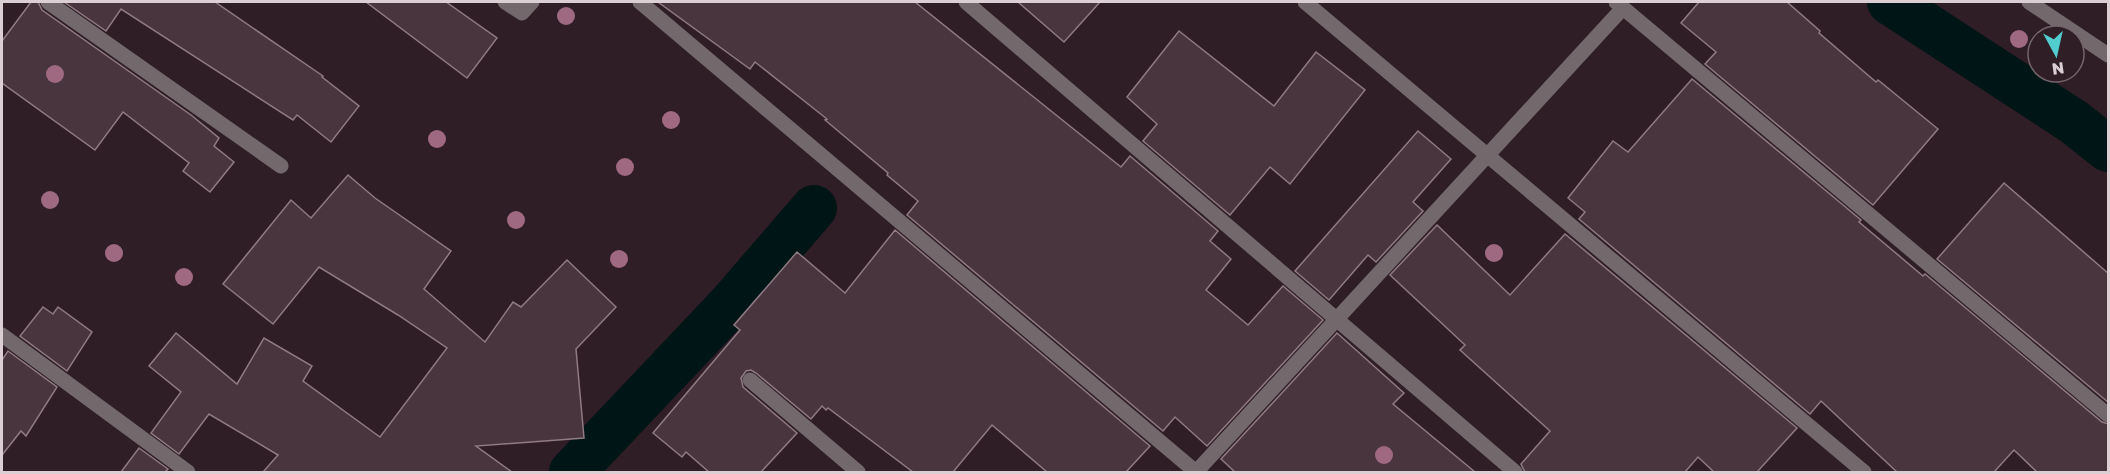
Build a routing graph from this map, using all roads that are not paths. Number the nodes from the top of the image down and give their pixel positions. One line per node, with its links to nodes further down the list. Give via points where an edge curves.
1 (48, 2): 11 (street)
2 (505, 2): 3 (street, via 522,13)
3 (532, 2)
4 (640, 2): 18 (street)
5 (966, 2): 12 (street)
6 (1305, 2): 10 (street)
7 (2029, 2): 9 (street)
8 (1619, 5): 10 (street); 15 (street)
9 (2109, 55)
10 (1487, 155): 12 (street); 20 (street)
11 (281, 166)
12 (1337, 319): 18 (street); 19 (street)
13 (2, 335): 16 (street)
14 (750, 380): 17 (street)
15 (2109, 415)
16 (188, 472)
17 (858, 472)
18 (1196, 472)
19 (1515, 472)
20 (1864, 472)

